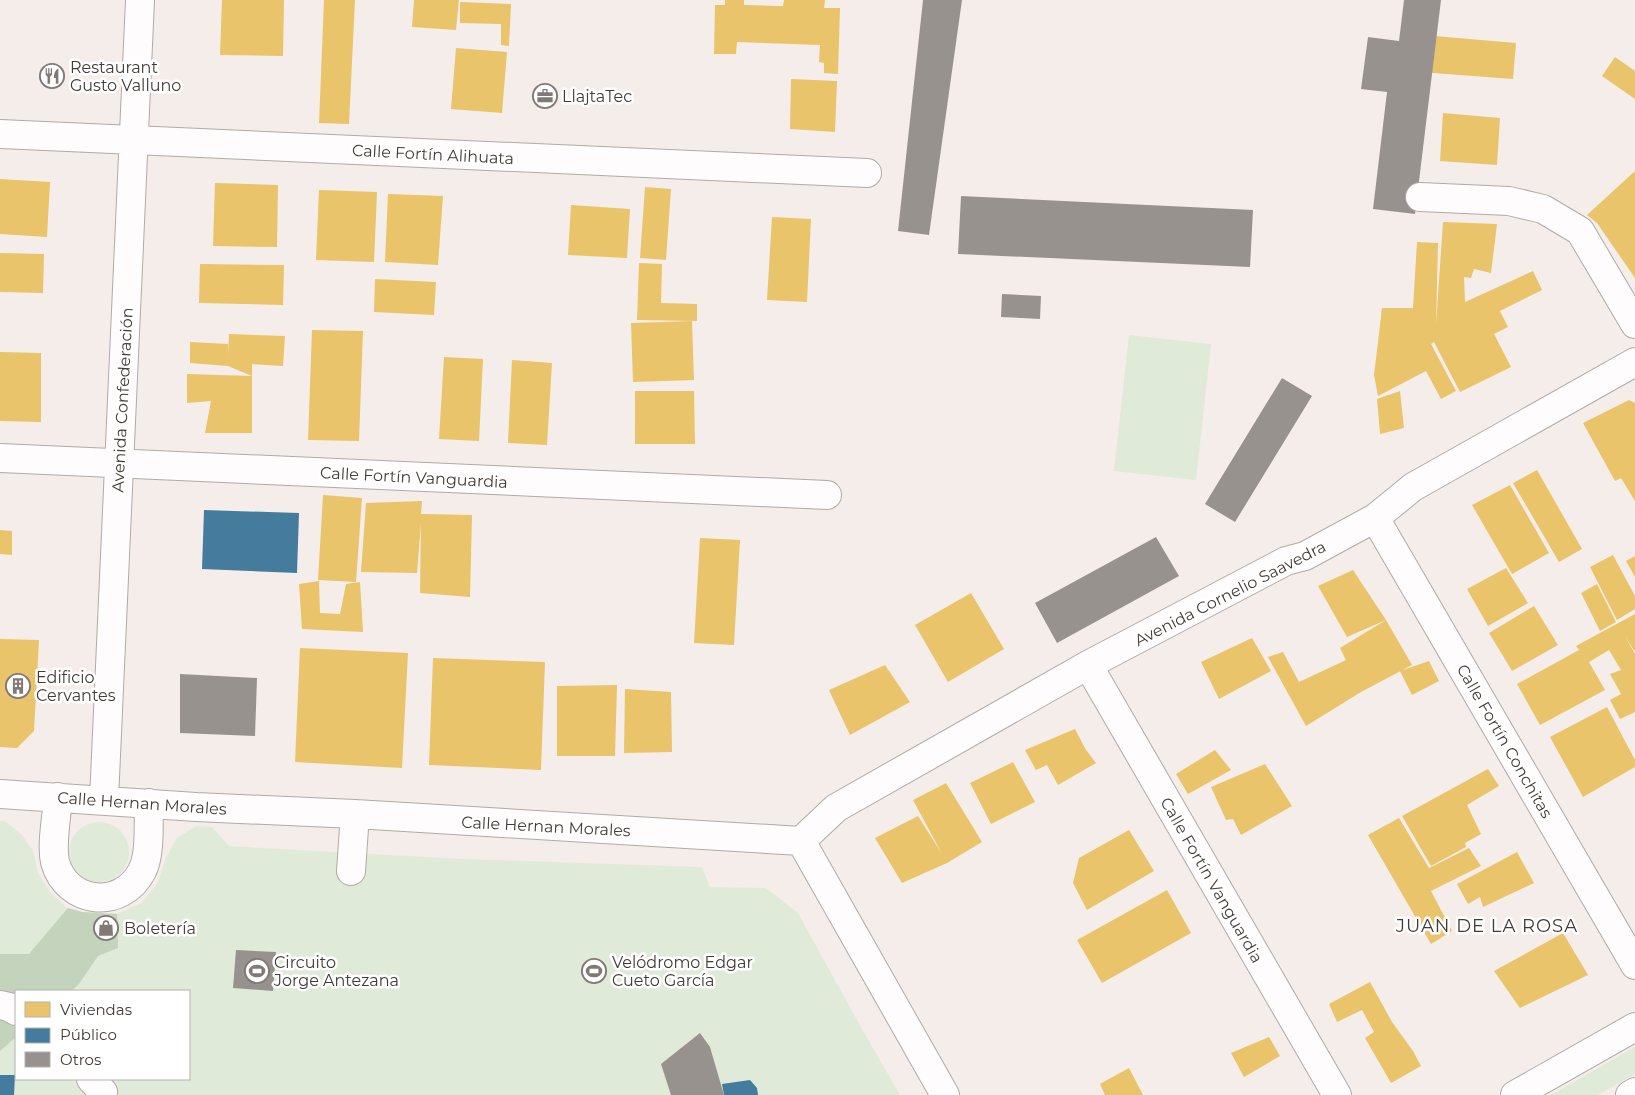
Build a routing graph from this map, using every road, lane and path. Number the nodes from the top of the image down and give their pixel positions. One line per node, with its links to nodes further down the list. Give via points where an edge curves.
1 (140, 0): 3 (street, Avenida Confederación)
2 (0, 134): 3 (street, Calle Fortín Alihuata)
3 (134, 140): 4 (street, Calle Fortín Alihuata); 9 (street, Avenida Confederación)
4 (867, 173)
5 (1420, 197): 6 (street, via 1508,201 1543,209 1580,231)
6 (1635, 324)
7 (1635, 362): 11 (street, Avenida Cornelio Saavedra, via 1413,487)
8 (0, 458): 9 (street, Calle Fortín Vanguardia)
9 (119, 464): 10 (street, Calle Fortín Vanguardia); 15 (street, Avenida Confederación)
10 (827, 496)
11 (1376, 518): 12 (street, Avenida Cornelio Saavedra); 20 (street, Calle Fortín Conchitas)
12 (1088, 665): 18 (street, Avenida Cornelio Saavedra, via 836,808); 28 (street, Calle Fortín Vanguardia)
13 (0, 794): 14 (street, Calle Hernan Morales)
14 (58, 797): 15 (street, Calle Hernan Morales); 16 (street, via 55,862 73,889 88,897 105,898 134,884 143,870 147,854)
15 (104, 800): 16 (street, Calle Hernan Morales)
16 (149, 803): 17 (street, Calle Hernan Morales)
17 (355, 814): 18 (street, Calle Hernan Morales); 19 (street)
18 (801, 841): 27 (street)
19 (351, 871)
20 (1635, 965)
21 (0, 1005): 22 (street)
22 (15, 1010)
23 (1635, 1027): 29 (street)
24 (92, 1080): 26 (street, via 103,1092)
25 (1635, 1092): 30 (street)
26 (102, 1095)
27 (946, 1095)
28 (1337, 1095)
29 (1515, 1095)
30 (1630, 1095)

